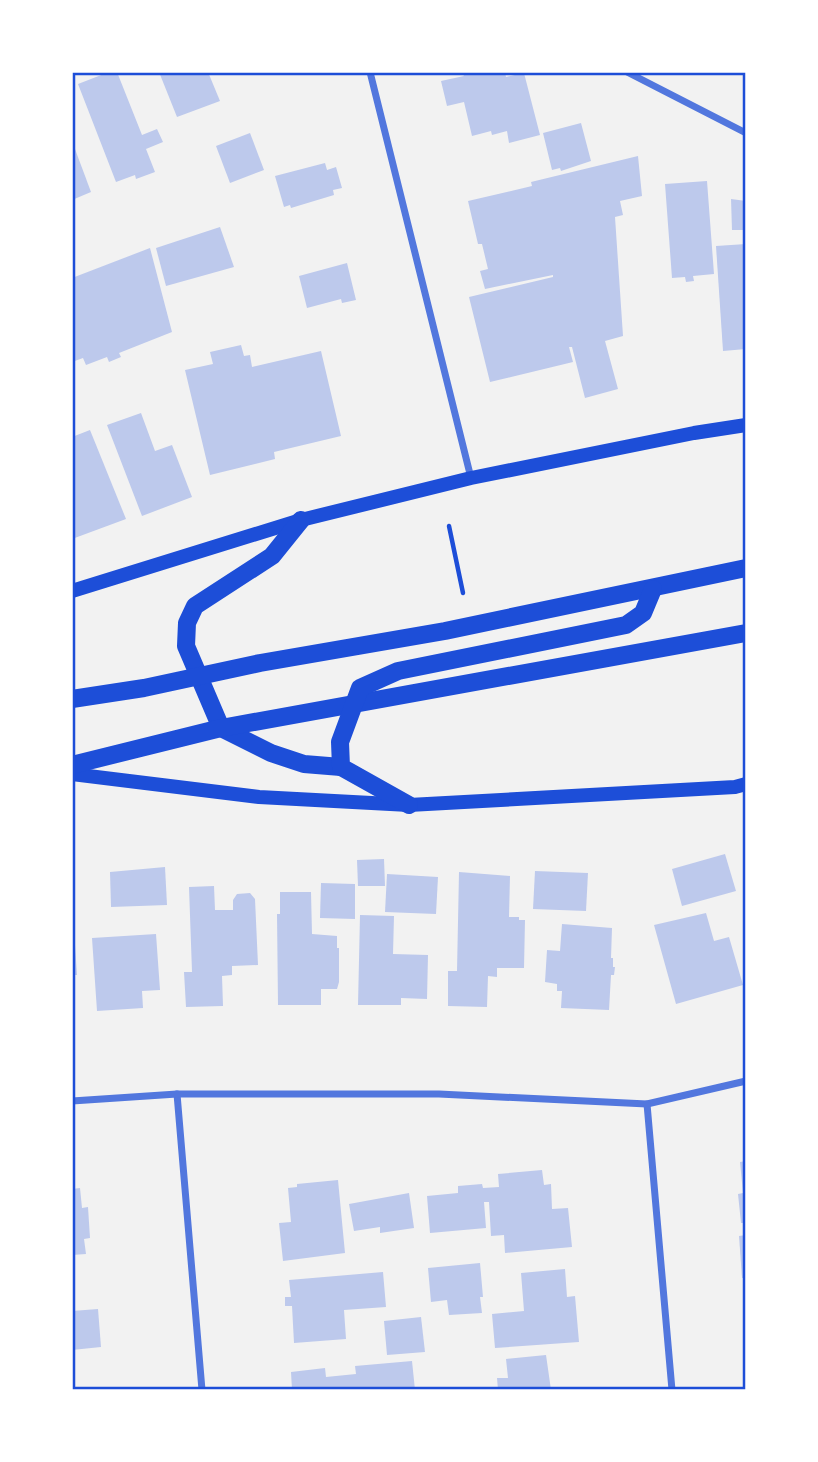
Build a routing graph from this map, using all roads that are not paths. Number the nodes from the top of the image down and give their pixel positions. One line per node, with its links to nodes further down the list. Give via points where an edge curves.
1 (370, 72): 5 (street)
2 (627, 72): 3 (street)
3 (746, 133)
4 (746, 425): 5 (main road)
5 (471, 478): 6 (main road)
6 (301, 520): 9 (main road); 11 (main road, via 272,556 195,606 187,623 186,646)
7 (746, 568): 8 (main road)
8 (653, 589): 11 (main road); 13 (main road, via 643,613 626,625 398,671 360,688)
9 (72, 591)
10 (746, 633): 13 (main road)
11 (201, 676): 12 (main road); 14 (main road)
12 (72, 699)
13 (352, 706): 14 (main road); 16 (main road, via 340,742)
14 (221, 728): 15 (main road); 16 (main road, via 304,764)
15 (72, 765)
16 (341, 767): 19 (main road)
17 (72, 774): 19 (main road, via 259,797)
18 (746, 784): 19 (main road)
19 (410, 805)
20 (746, 1081): 23 (street)
21 (177, 1094): 22 (street); 23 (street, via 439,1094); 24 (street)
22 (72, 1101)
23 (647, 1104): 25 (street)
24 (202, 1390)
25 (672, 1390)

